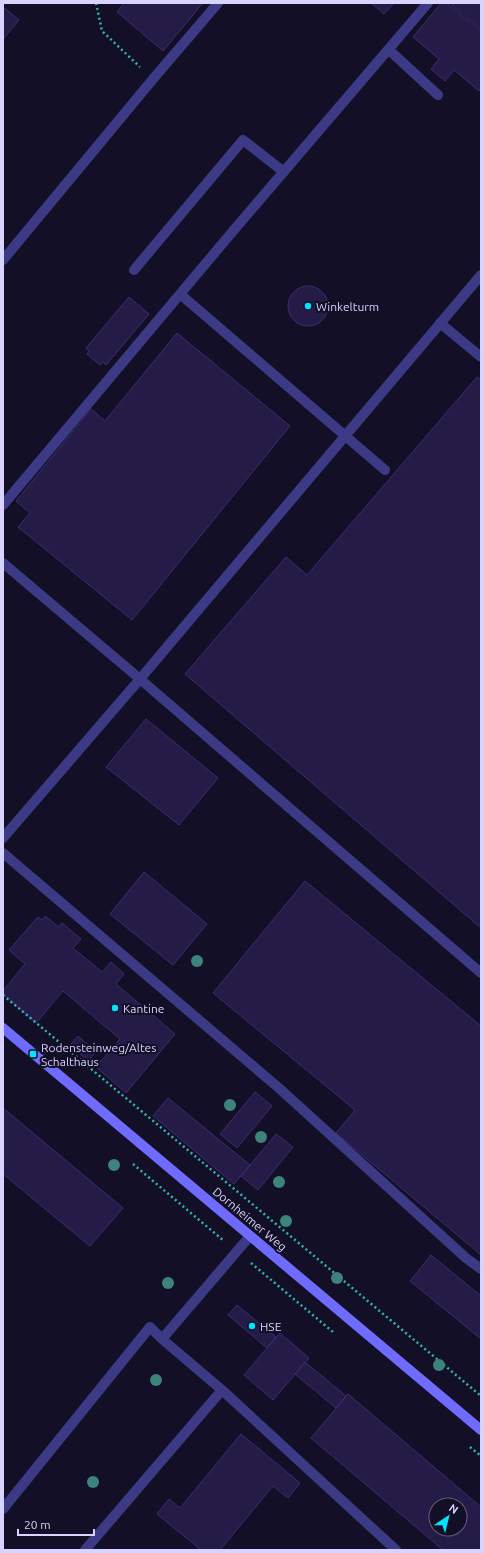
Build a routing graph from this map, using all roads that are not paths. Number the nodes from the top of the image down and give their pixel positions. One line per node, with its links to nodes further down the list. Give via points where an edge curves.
1 (218, 3): 6 (lane)
2 (428, 3): 3 (lane)
3 (389, 50): 4 (lane); 5 (lane)
4 (438, 95)
5 (284, 172): 7 (lane, via 243,140); 9 (lane)
6 (3, 260)
7 (134, 270)
8 (481, 275): 10 (lane)
9 (180, 294): 12 (lane); 14 (lane)
10 (440, 323): 11 (lane); 12 (lane)
11 (481, 357)
12 (345, 436): 13 (lane); 16 (lane)
13 (385, 470)
14 (3, 505)
15 (3, 564): 16 (lane)
16 (140, 679): 17 (lane); 19 (lane)
17 (3, 838)
18 (3, 853): 22 (lane, via 280,1089)
19 (481, 973)
20 (3, 1028): 21 (main road, Dornheimer Weg)
21 (250, 1236): 23 (lane); 25 (main road, Dornheimer Weg)
22 (481, 1269)
23 (162, 1339): 24 (lane); 26 (lane, via 150,1327)
24 (222, 1390): 27 (lane); 28 (lane)
25 (481, 1430)
26 (3, 1509)
27 (85, 1550)
28 (396, 1550)

